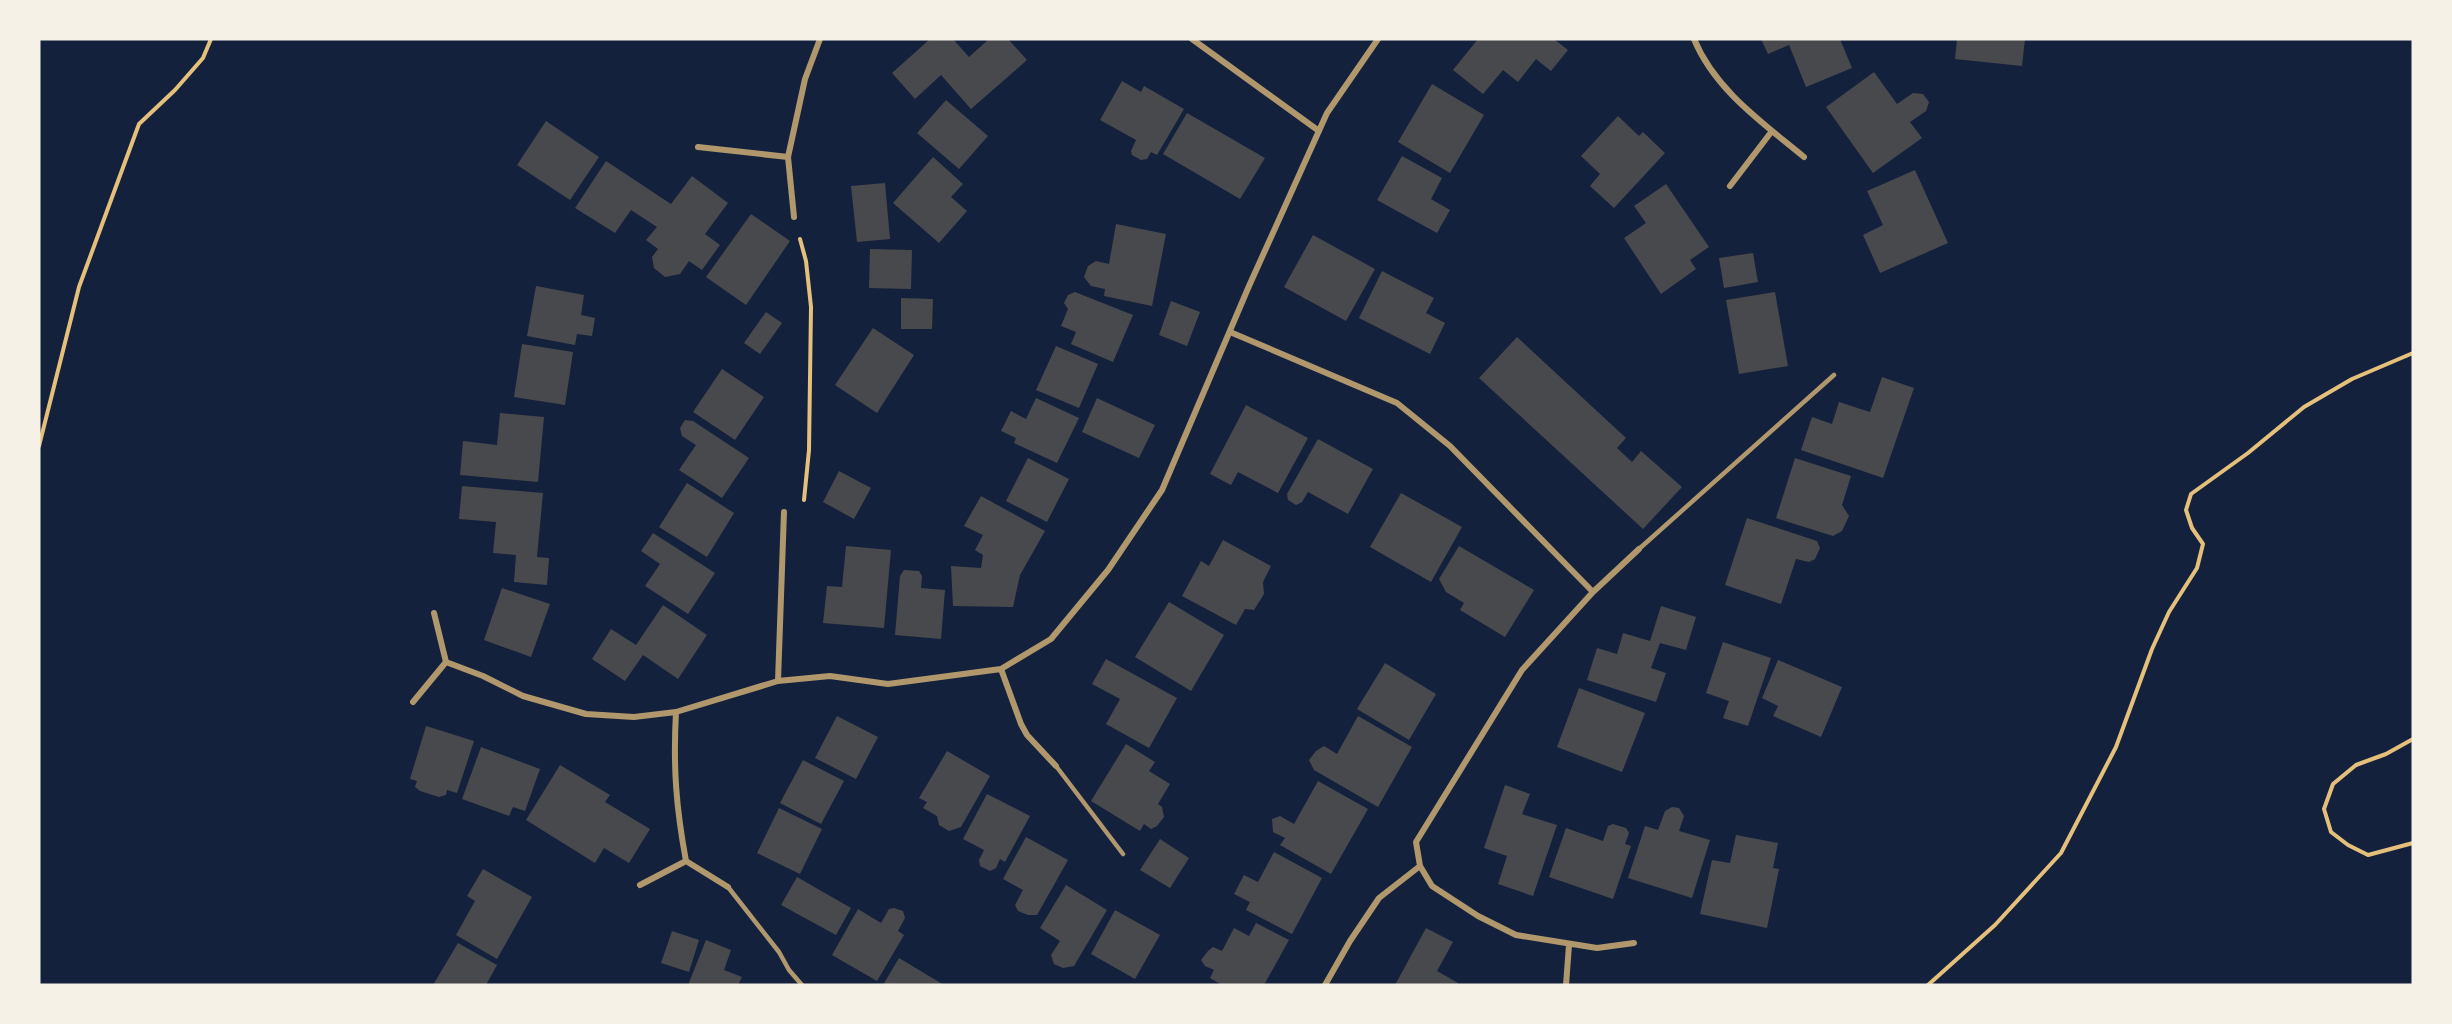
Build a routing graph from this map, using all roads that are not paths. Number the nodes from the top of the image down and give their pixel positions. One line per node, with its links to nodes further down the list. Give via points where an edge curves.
1 (820, 39): 8 (street, via 805,79)
2 (1192, 39): 5 (street)
3 (1378, 39): 5 (street)
4 (1694, 39): 6 (street, via 1701,57 1737,102)
5 (1319, 131): 12 (street)
6 (1772, 131): 9 (street); 10 (street)
7 (698, 147): 8 (street)
8 (788, 157): 11 (street)
9 (1804, 158)
10 (1730, 186)
11 (794, 217)
12 (1230, 332): 16 (street, via 1397,403 1450,446); 19 (street, via 1162,490 1107,570 1051,639)
13 (1834, 375): 15 (lane)
14 (784, 512): 20 (street)
15 (1639, 549): 16 (street)
16 (1593, 592): 26 (street, via 1522,670 1416,842)
17 (434, 613): 18 (street)
18 (446, 662): 21 (street); 22 (street, via 523,696 586,714 634,717)
19 (1001, 669): 20 (street, via 888,684 830,676); 23 (street, via 1021,724)
20 (778, 681): 22 (street)
21 (413, 702)
22 (676, 712): 25 (street, via 677,812)
23 (1056, 766): 24 (lane)
24 (1123, 854)
25 (686, 861): 27 (street); 28 (street)
26 (1420, 866): 30 (street, via 1432,886 1478,916 1516,935); 32 (street, via 1379,898)
27 (640, 885)
28 (728, 887): 31 (lane)
29 (1634, 943): 30 (street, via 1597,948)
30 (1569, 945): 33 (street)
31 (802, 985)
32 (1325, 985)
33 (1566, 985)

